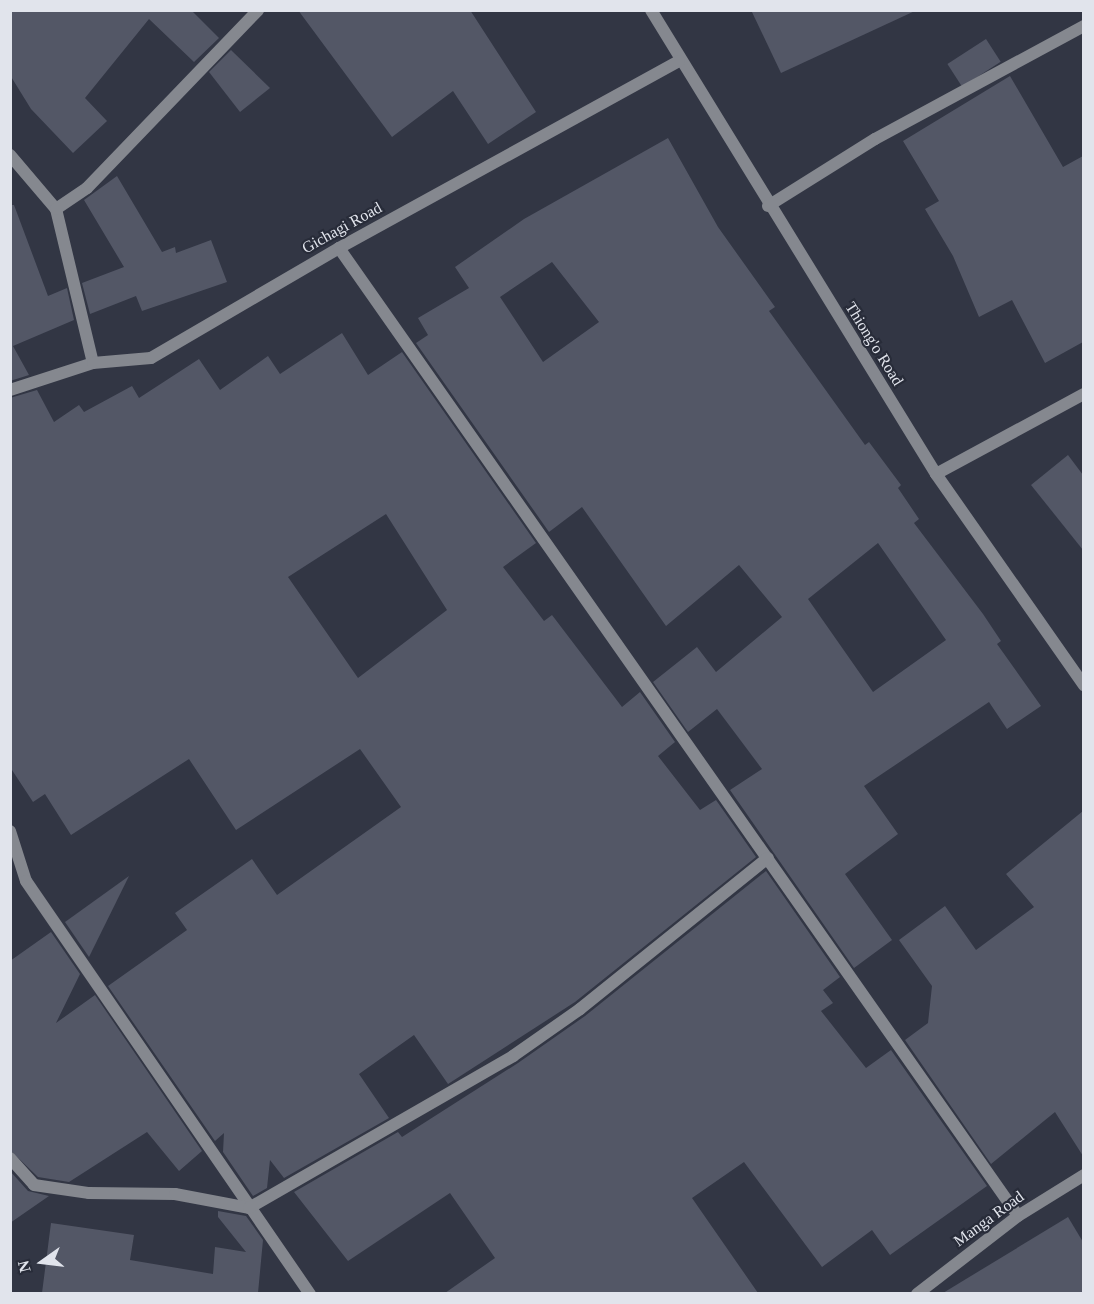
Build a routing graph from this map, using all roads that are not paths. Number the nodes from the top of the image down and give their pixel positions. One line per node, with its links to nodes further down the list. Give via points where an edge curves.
1 (258, 10): 7 (street, via 87,188)
2 (651, 10): 4 (street, Thiong'o Road)
3 (1083, 26): 6 (street, via 875,139)
4 (679, 61): 6 (street, Thiong'o Road); 8 (street, Gichagi Road)
5 (10, 155): 7 (street)
6 (768, 206): 12 (street, Thiong'o Road)
7 (56, 209): 9 (street)
8 (339, 248): 9 (street, Gichagi Road, via 151,358); 15 (street)
9 (93, 363): 10 (street, Gichagi Road)
10 (10, 390)
11 (1083, 393): 12 (street)
12 (936, 474): 13 (street, Thiong'o Road)
13 (1083, 685)
14 (10, 831): 18 (street, via 26,881)
15 (768, 858): 18 (street, via 580,1009 513,1056); 19 (street)
16 (10, 1158): 18 (street, via 34,1185 89,1193 175,1194)
17 (1083, 1175): 19 (street, Manga Road)
18 (249, 1208): 20 (street)
19 (1018, 1216): 21 (street, Manga Road)
20 (310, 1293)
21 (917, 1293)

